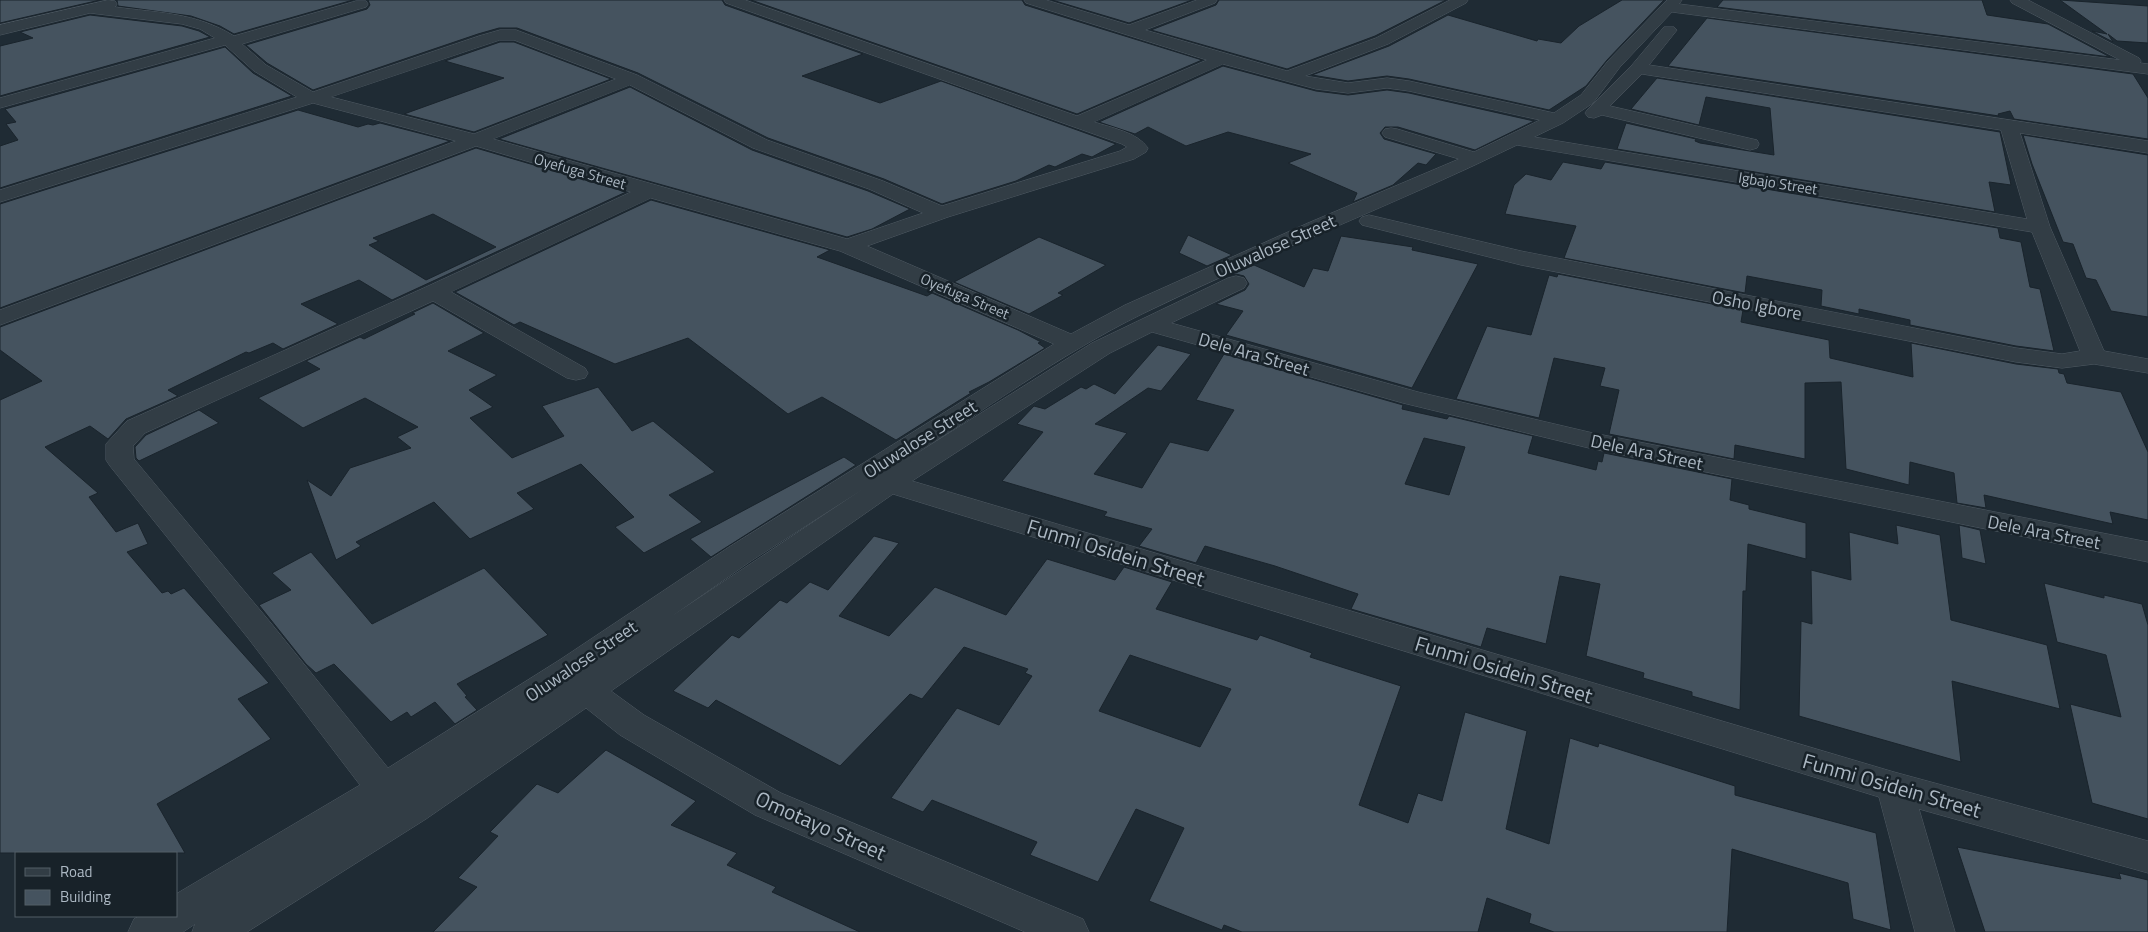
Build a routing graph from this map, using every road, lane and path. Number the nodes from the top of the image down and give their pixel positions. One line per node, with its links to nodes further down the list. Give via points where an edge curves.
1 (126, 0): 9 (street)
2 (731, 0): 23 (street)
3 (1031, 0): 11 (street)
4 (1210, 0): 11 (street)
5 (1461, 0): 16 (street, via 1382,41)
6 (2017, 0): 15 (street)
7 (361, 4): 12 (street)
8 (1680, 4): 14 (street, Oluwalose Street); 15 (street); 21 (street, Oluwalose Street, via 1614,64 1586,99)
9 (92, 9): 10 (street); 12 (street, Oyefuga Street, via 183,20 204,26)
10 (0, 30)
11 (1131, 30): 13 (street)
12 (230, 40): 18 (street, Oyefuga Street, via 260,68); 19 (street)
13 (1222, 59): 16 (street); 23 (street)
14 (1638, 68): 20 (street, Oluwalose Street); 24 (street)
15 (2148, 69)
16 (1290, 76): 21 (street, via 1316,84 1348,88 1387,83 1409,86)
17 (631, 79): 18 (street, via 516,35 500,35); 26 (street); 34 (street, via 760,144 876,185)
18 (310, 97): 26 (street, Oyefuga Street); 33 (street)
19 (0, 103)
20 (1601, 106): 22 (street); 28 (street); 29 (street, Oluwalose Street, via 1585,122)
21 (1557, 119): 27 (street, Oluwalose Street)
22 (1701, 119)
23 (1078, 122): 34 (street, via 1129,140 1139,148 1127,155)
24 (2009, 127): 30 (street); 36 (street)
25 (1391, 133): 31 (street)
26 (475, 140): 32 (street, Oyefuga Street); 40 (street)
27 (1517, 140): 29 (street, Igbajo Street); 31 (street, Oluwalose Street)
28 (1750, 144)
29 (1546, 145): 35 (street, Oluwalose Street); 36 (street, Igbajo Street)
30 (2148, 147)
31 (1476, 158): 37 (street, Oluwalose Street)
32 (649, 192): 38 (street, Oyefuga Street); 39 (street)
33 (0, 196)
34 (941, 213): 38 (street)
35 (1369, 221): 37 (street, Oluwalose Street); 43 (street, Osho Igbore, via 1521,258 2016,355 2062,361)
36 (2040, 227): 43 (street)
37 (1325, 232): 41 (street, Oluwalose Street, via 1269,266); 42 (street, Oluwalose Street, via 1133,310)
38 (848, 246): 42 (street, Oyefuga Street)
39 (434, 292): 45 (street); 50 (street, via 136,427 119,444 120,460)
40 (0, 318)
41 (1152, 325): 46 (street, Oluwalose Street, via 1101,348); 47 (street, Dele Ara Street, via 1412,398 1593,441)
42 (1072, 343): 46 (street, Oluwalose Street)
43 (2094, 357): 44 (street, Osho Igbore)
44 (2148, 366)
45 (576, 373)
46 (875, 480): 48 (street, Oluwalose Street); 49 (street, Funmi Osidein Street); 50 (street, Oluwalose Street, via 740,554 573,668)
47 (2148, 552)
48 (586, 690): 55 (street, Oluwalose Street, via 413,808); 56 (street, Omotayo Street, via 632,725 768,804)
49 (1894, 787): 51 (street, Funmi Osidein Street); 57 (street)
50 (384, 789): 52 (street, Oluwalose Street)
51 (2148, 857)
52 (178, 913)
53 (172, 917): 54 (street, Oluwalose Street)
54 (148, 932)
55 (212, 932)
56 (1070, 932)
57 (1935, 932)

